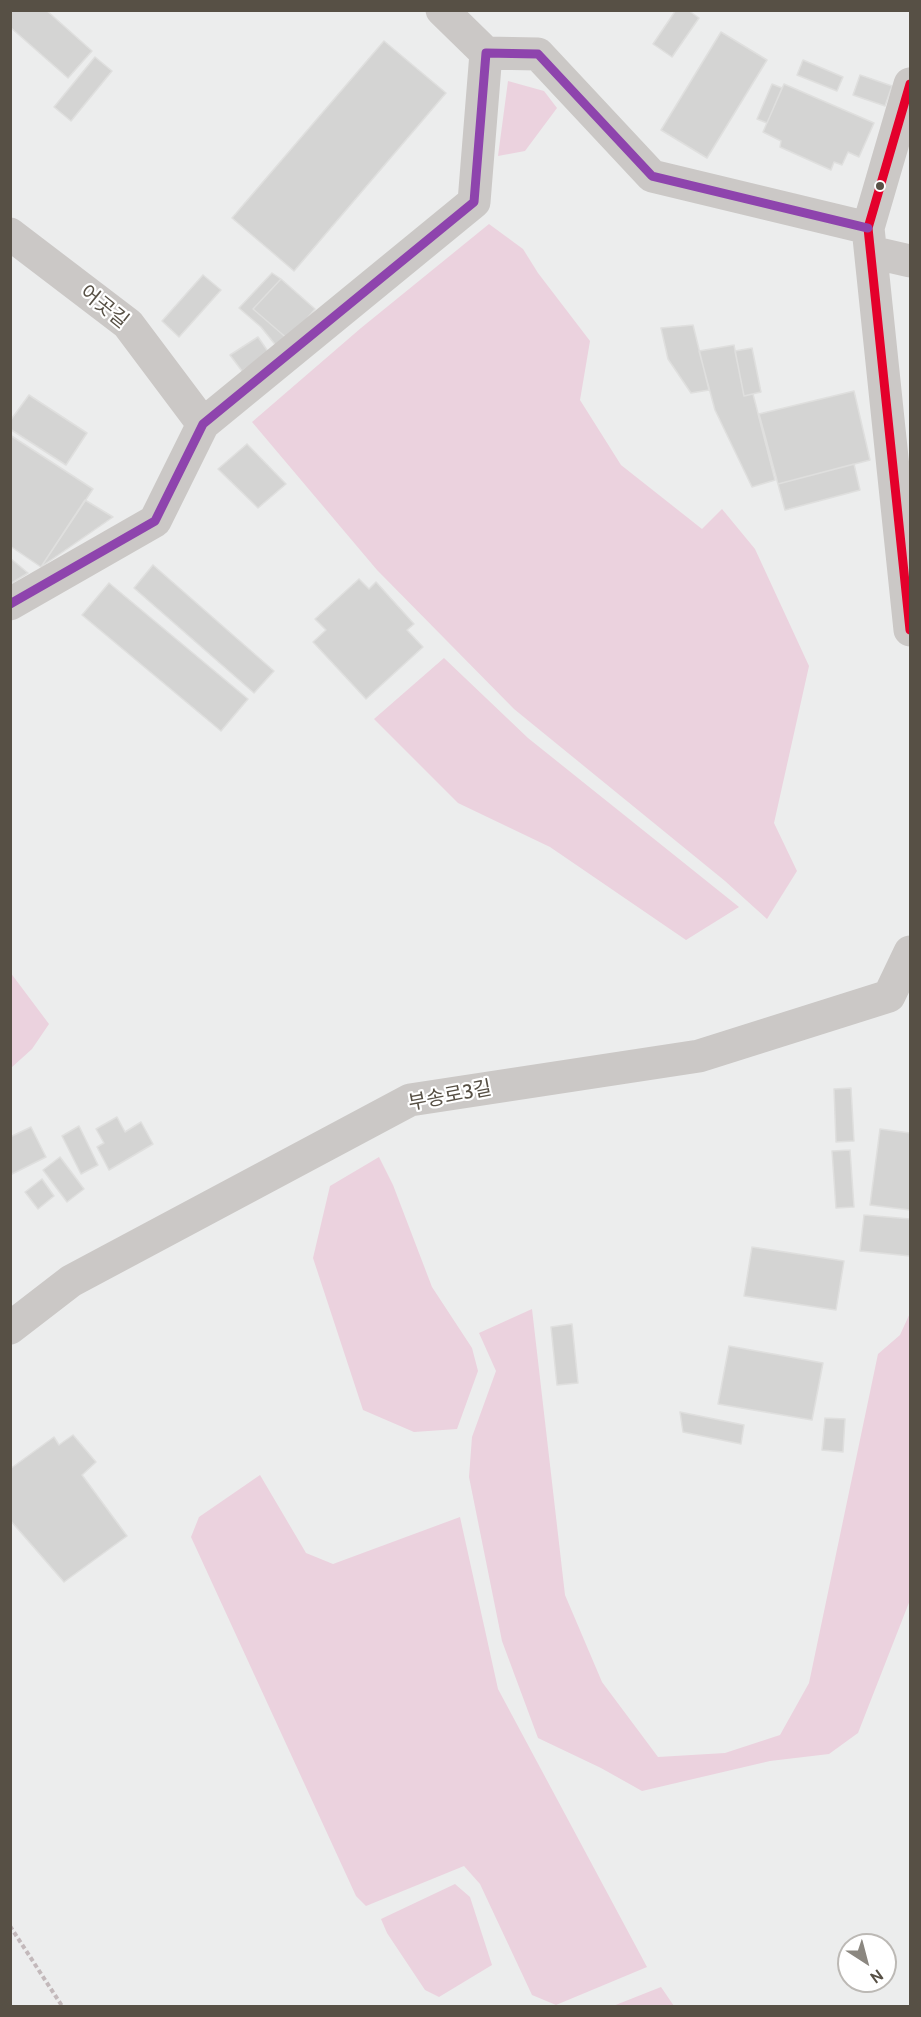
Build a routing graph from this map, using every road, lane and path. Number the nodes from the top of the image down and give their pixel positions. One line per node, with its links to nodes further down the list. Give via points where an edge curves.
1 (442, 10): 2 (street)
2 (486, 53): 5 (street, via 538,54 652,176); 7 (street, via 474,202)
3 (910, 84): 5 (street)
4 (10, 234): 7 (street, 어곳길, via 128,324)
5 (869, 240): 6 (street); 9 (street)
6 (910, 261)
7 (203, 424): 8 (street, via 155,520)
8 (10, 604)
9 (910, 630)
10 (910, 952): 11 (street, 부송로3길)
11 (900, 1000): 12 (street, 부송로3길, via 699,1056 410,1100 71,1281)
12 (10, 1328)
13 (10, 1926): 14 (path)
14 (62, 2007)

